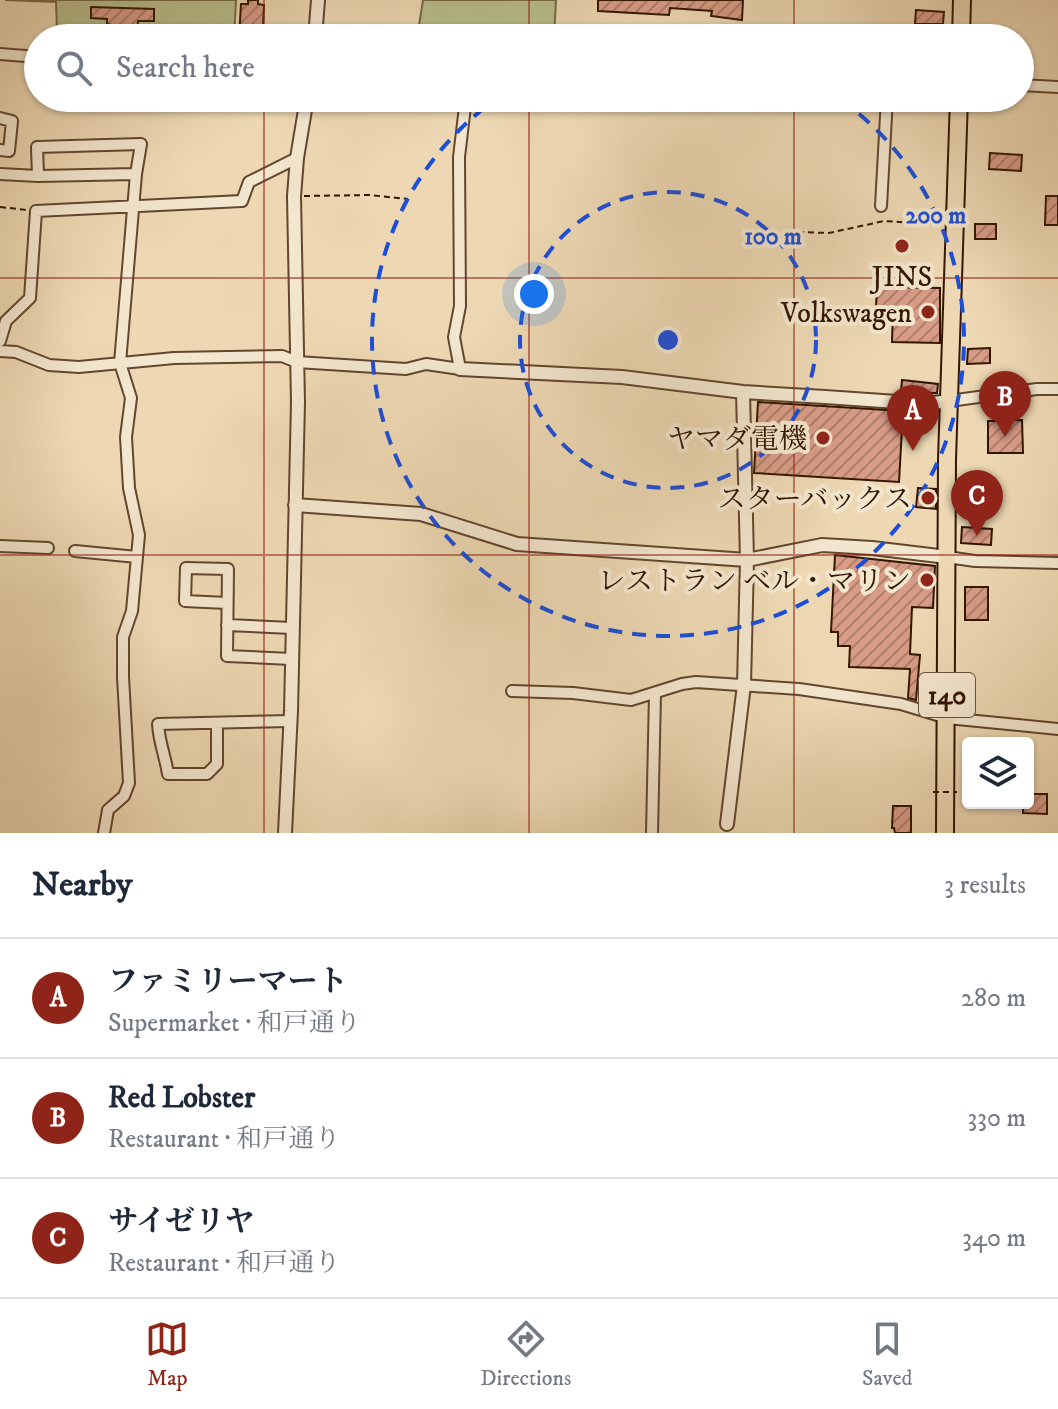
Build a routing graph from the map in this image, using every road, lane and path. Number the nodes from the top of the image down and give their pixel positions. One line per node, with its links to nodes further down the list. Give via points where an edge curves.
1 (318, 0): 3 (street)
2 (962, 0): 4 (highway)
3 (316, 24)
4 (961, 24)
5 (0, 54): 6 (street)
6 (24, 56)
7 (1034, 86): 8 (street)
8 (1058, 87)
9 (305, 112): 15 (street)
10 (464, 112): 31 (street, via 459,157 460,306 454,337)
11 (886, 112): 22 (street)
12 (959, 112): 25 (highway, 140)
13 (0, 118): 14 (street, via 12,121 9,151)
14 (0, 150)
15 (297, 158): 19 (street); 21 (street, via 249,182 242,201)
16 (0, 174): 18 (street)
17 (136, 174): 18 (street); 18 (street, via 141,144 37,147); 21 (street)
18 (38, 176)
19 (294, 196): 20 (path); 29 (street)
20 (408, 199)
21 (134, 205): 24 (street); 30 (street)
22 (881, 206)
23 (0, 207): 24 (path)
24 (36, 211): 27 (street, via 30,298 6,321)
25 (955, 225): 26 (path, via 884,221 829,233); 34 (highway, 140)
26 (798, 232)
27 (0, 341)
28 (0, 351): 30 (street, via 49,365)
29 (297, 362): 30 (street, via 282,356); 31 (street); 35 (street)
30 (120, 363): 39 (street, via 131,398 126,437)
31 (460, 369): 33 (street, via 622,377)
32 (1058, 389): 34 (street)
33 (743, 392): 34 (street, via 926,404); 41 (street)
34 (949, 401): 40 (highway, 140)
35 (295, 505): 41 (street, via 421,514 517,544); 45 (street)
36 (0, 546): 37 (street)
37 (48, 548)
38 (75, 551): 39 (street)
39 (137, 557): 57 (street, via 132,611 123,637 129,783 124,796 108,810)
40 (947, 557): 41 (street, via 822,545); 42 (street); 50 (highway, 140)
41 (747, 560): 47 (street)
42 (1058, 563)
43 (227, 603): 43 (street, via 228,569 186,568 185,601); 44 (street)
44 (227, 625): 45 (street); 46 (street, via 227,656)
45 (292, 628): 46 (street)
46 (291, 659): 51 (street)
47 (744, 685): 49 (street, via 696,682); 50 (street, via 901,704); 56 (street)
48 (512, 691): 49 (street, via 631,700)
49 (655, 694): 59 (street)
50 (947, 718): 53 (street); 60 (highway, 140)
51 (291, 721): 52 (street); 58 (street)
52 (217, 723): 52 (street, via 158,724 168,774 207,774 217,764)
53 (1058, 729)
54 (933, 792): 55 (path, bridge)
55 (957, 792)
56 (727, 829)
57 (104, 833)
58 (285, 833)
59 (652, 833)
60 (945, 833)

